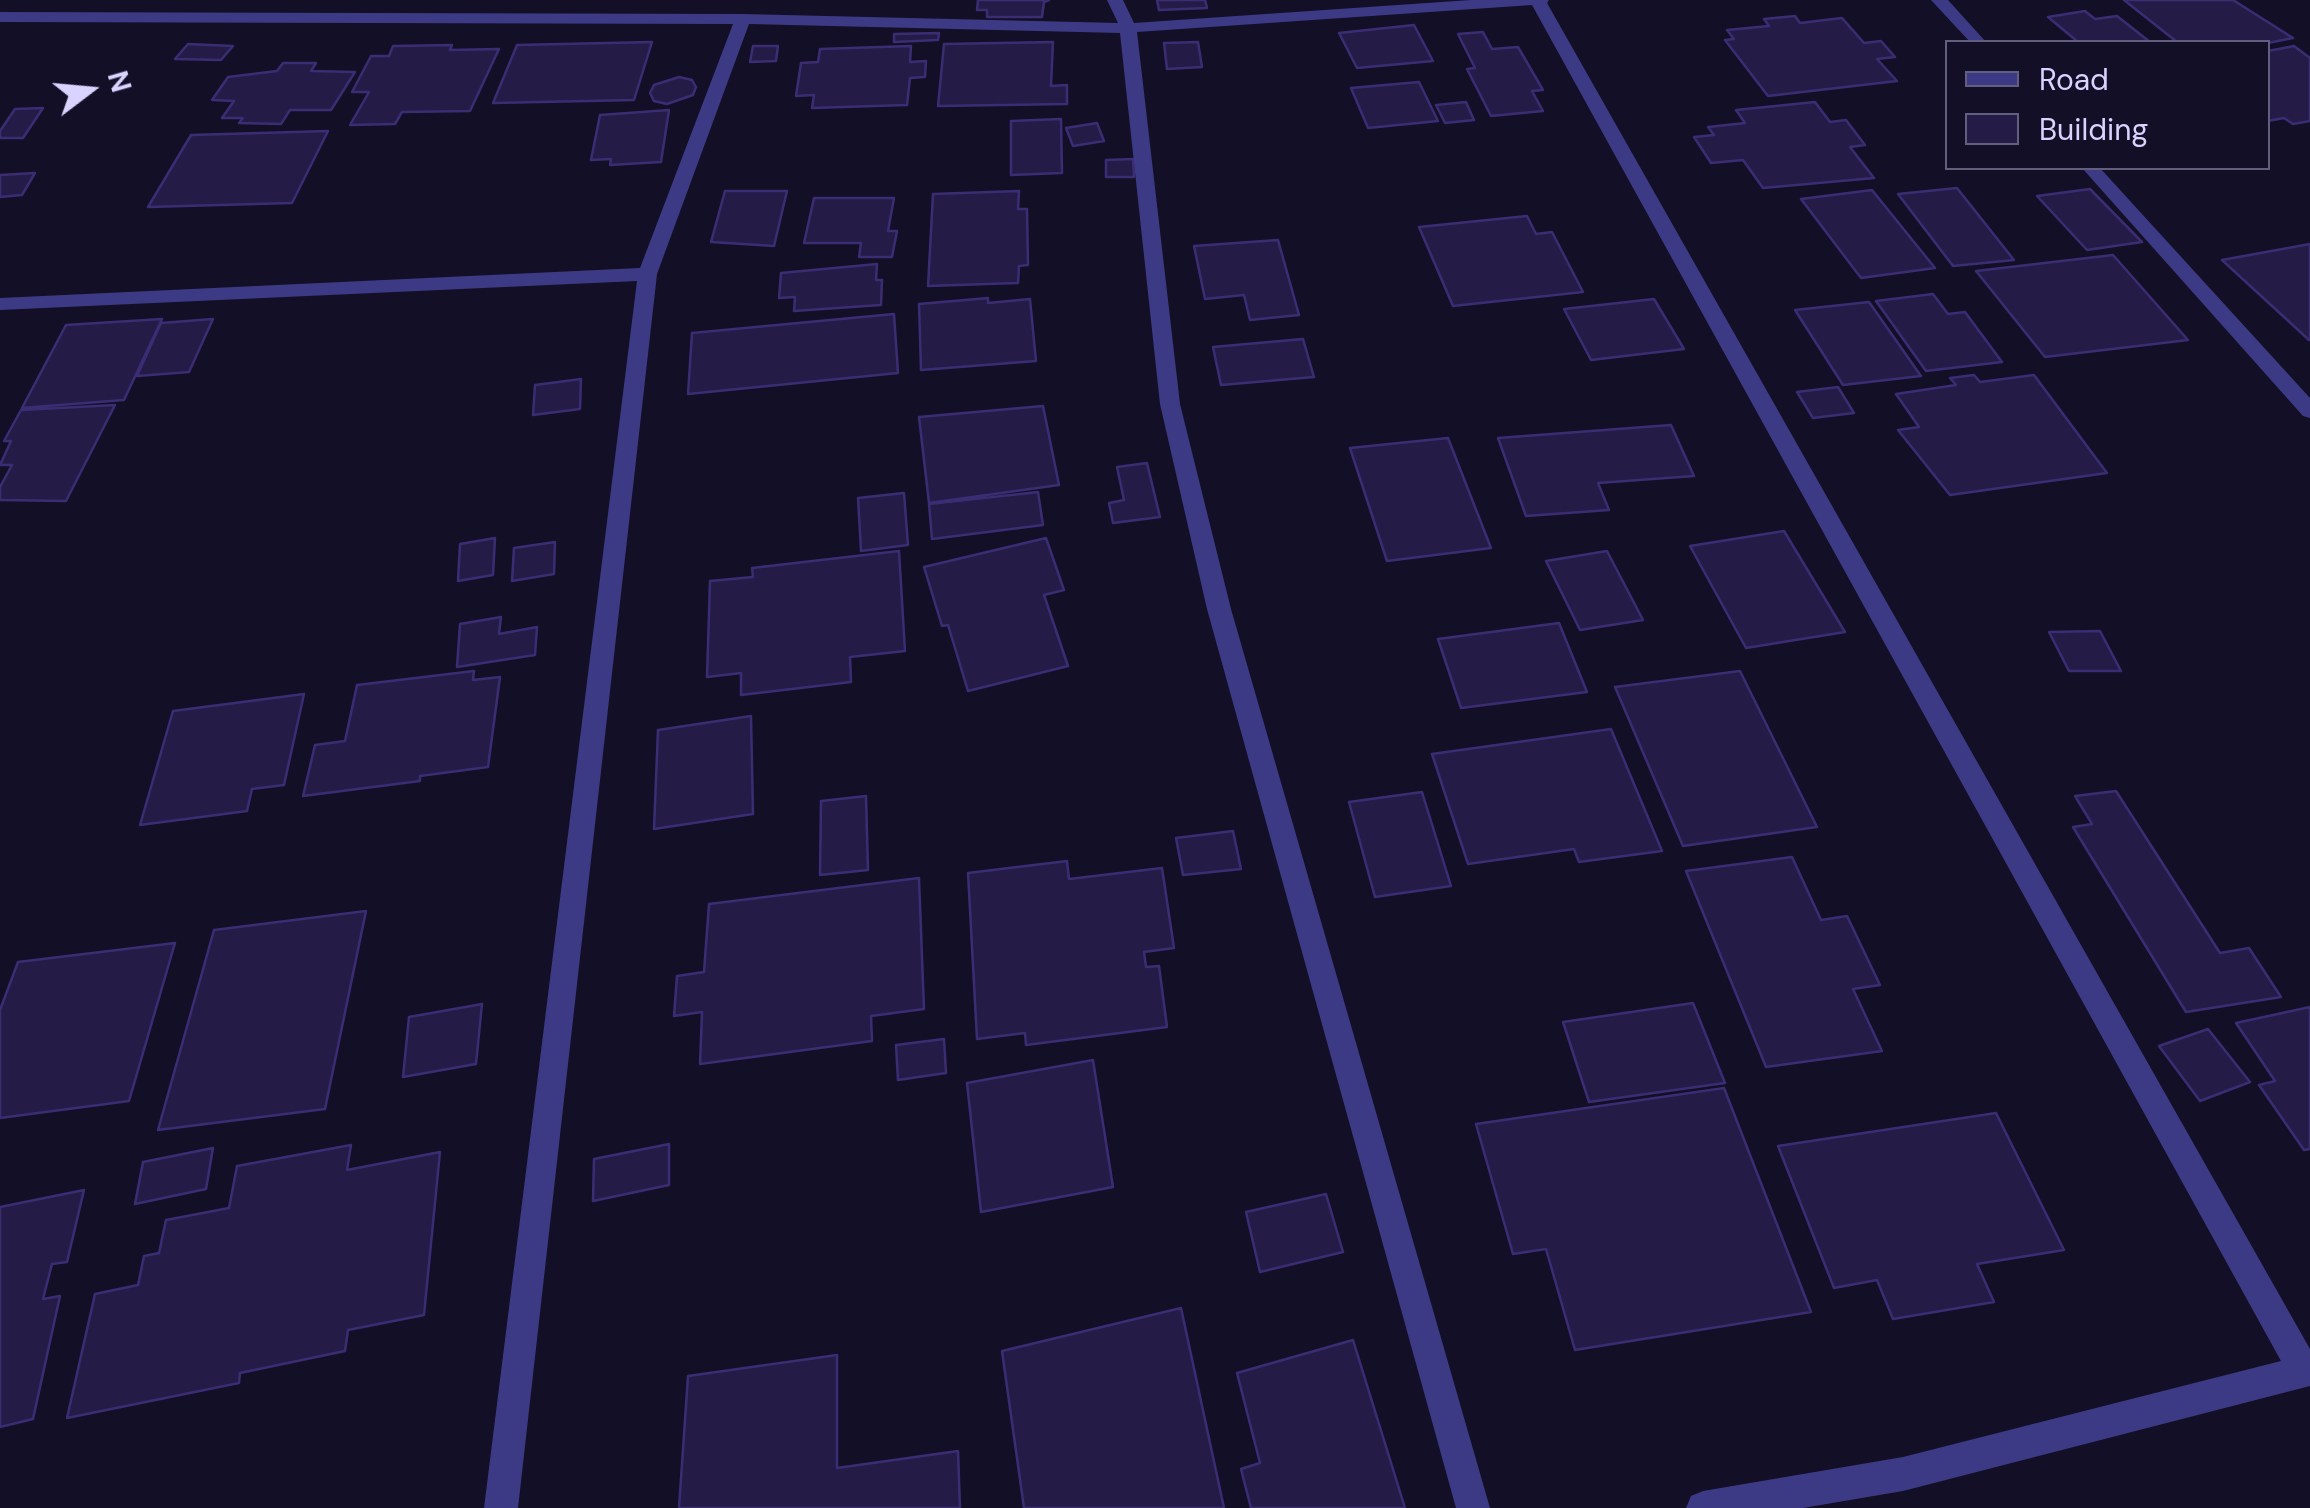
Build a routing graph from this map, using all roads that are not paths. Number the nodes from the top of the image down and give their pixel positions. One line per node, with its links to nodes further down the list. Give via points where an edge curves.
1 (1115, 0): 6 (street)
2 (1538, 0): 6 (street); 12 (street)
3 (1939, 0): 7 (street)
4 (0, 17): 5 (street)
5 (742, 19): 6 (street); 9 (street)
6 (1128, 28): 14 (street, via 1174,423 1224,628)
7 (1976, 40)
8 (2092, 170): 11 (street)
9 (647, 274): 10 (street); 13 (street)
10 (0, 304)
11 (2310, 411)
12 (2307, 1371): 15 (street, via 1903,1474)
13 (501, 1508)
14 (1472, 1508)
15 (1704, 1508)

